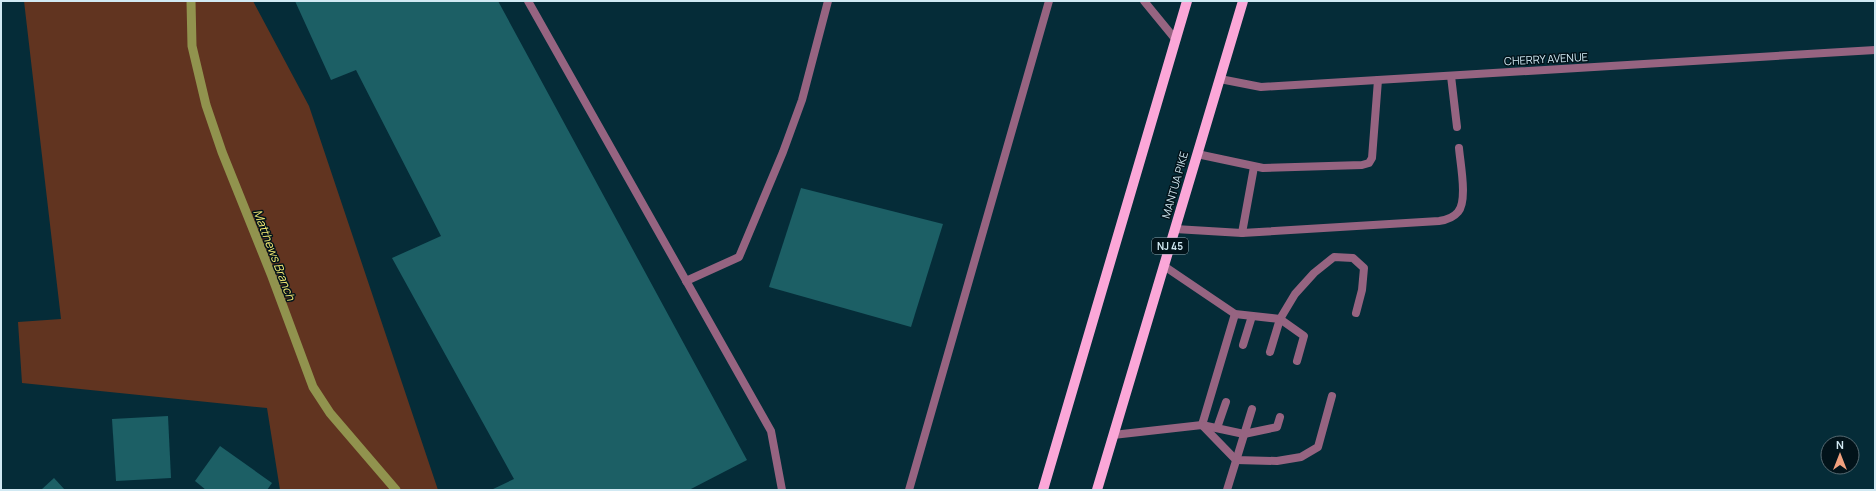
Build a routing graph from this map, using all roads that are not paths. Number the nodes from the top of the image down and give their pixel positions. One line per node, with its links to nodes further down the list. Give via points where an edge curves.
1 (528, 1): 19 (street)
2 (828, 1): 19 (street, via 802,100 739,257)
3 (1049, 1): 37 (street)
4 (1144, 1): 7 (street)
5 (1187, 1): 7 (main road)
6 (1243, 1): 10 (main road, MANTUA PIKE / NJ 45)
7 (1176, 40): 38 (main road)
8 (1875, 50): 9 (street, CHERRY AVENUE)
9 (1451, 76): 11 (street, CHERRY AVENUE); 12 (street)
10 (1220, 79): 11 (street, CHERRY AVENUE, via 1261,87); 14 (main road, MANTUA PIKE / NJ 45)
11 (1378, 80): 15 (street, via 1372,158 1369,163)
12 (1457, 127)
13 (1459, 148): 17 (street, via 1463,200 1459,211 1450,219)
14 (1197, 154): 15 (street); 16 (main road, MANTUA PIKE / NJ 45)
15 (1254, 167): 17 (street)
16 (1175, 229): 17 (street); 18 (main road, MANTUA PIKE / NJ 45)
17 (1242, 233)
18 (1164, 266): 21 (street); 34 (main road, MANTUA PIKE / NJ 45)
19 (686, 281): 36 (street, via 771,431)
20 (1356, 313): 23 (street, via 1364,268 1353,258 1334,257 1314,273 1295,294)
21 (1235, 314): 22 (street); 31 (street)
22 (1252, 316): 23 (street); 24 (street)
23 (1280, 319): 25 (street); 26 (street, via 1304,336)
24 (1243, 345)
25 (1270, 352)
26 (1297, 361)
27 (1332, 396): 35 (street, via 1318,447 1302,457 1277,462)
28 (1226, 402): 32 (street)
29 (1252, 410): 33 (street)
30 (1280, 417): 33 (street, via 1277,427)
31 (1202, 425): 32 (street); 34 (street); 35 (street)
32 (1217, 428): 33 (street)
33 (1244, 434): 35 (street)
34 (1113, 436): 39 (main road, MANTUA PIKE / NJ 45)
35 (1236, 460): 40 (street)
36 (782, 490)
37 (909, 490)
38 (1043, 490)
39 (1097, 490)
40 (1227, 490)

